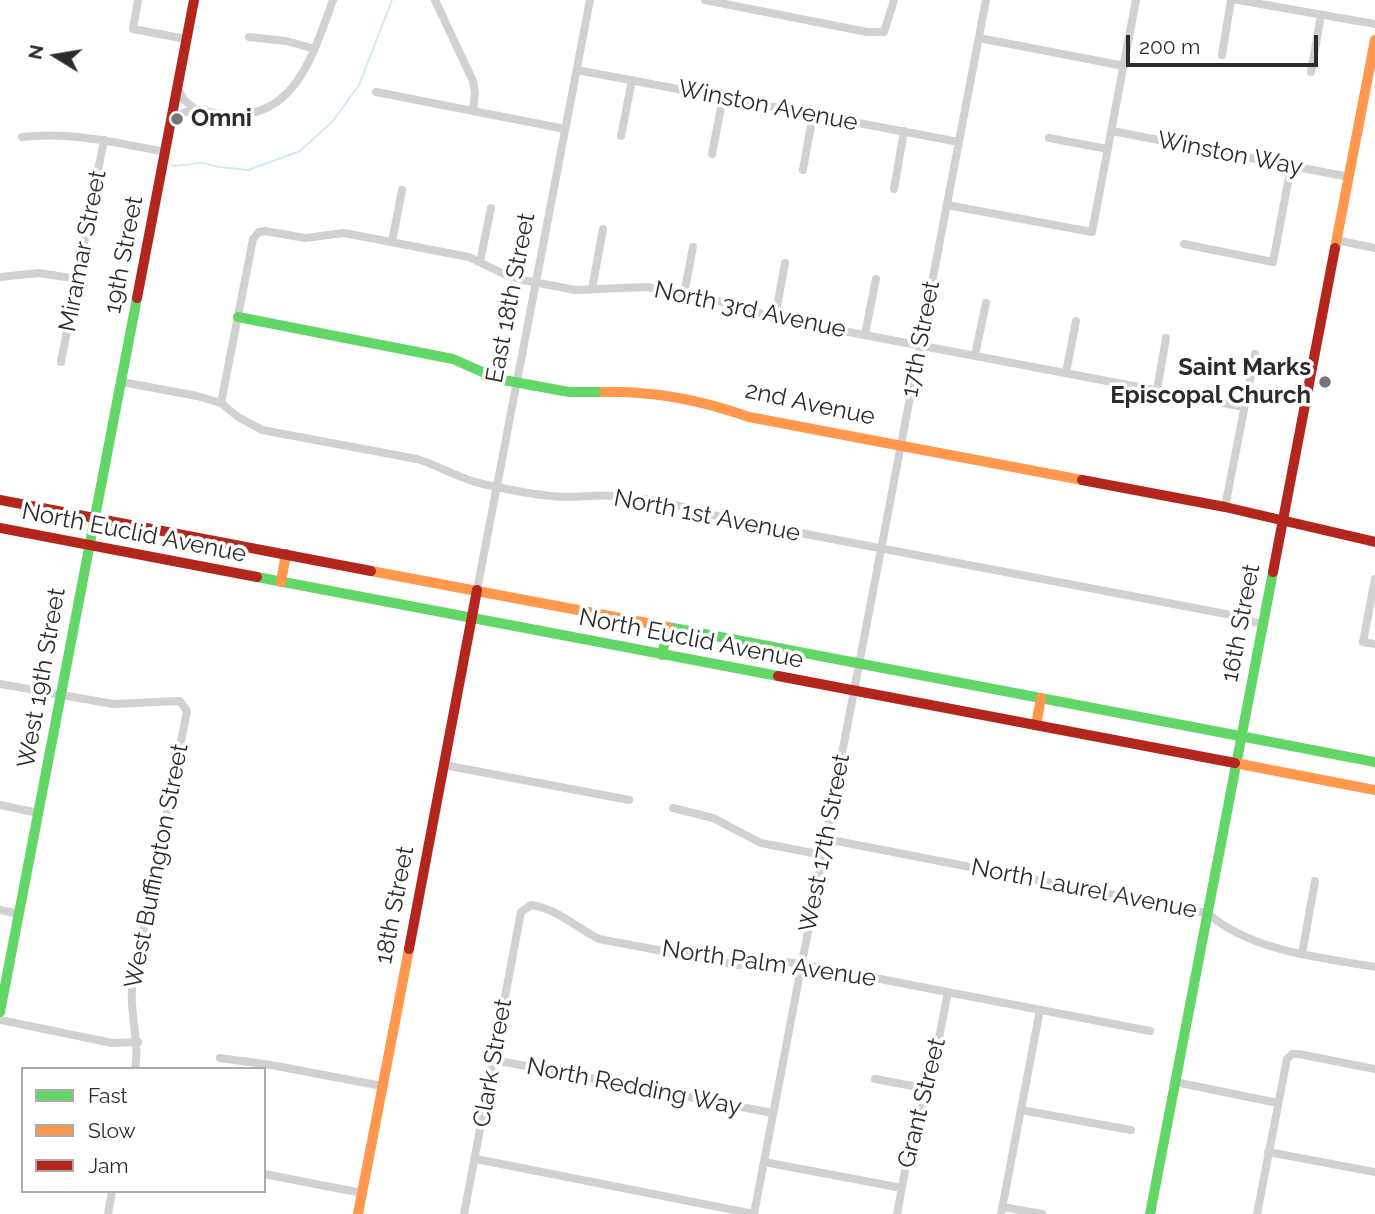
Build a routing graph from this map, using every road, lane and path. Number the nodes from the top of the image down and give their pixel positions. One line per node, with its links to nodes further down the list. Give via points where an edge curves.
1 (138, 0): 17 (street, via 133,29)
2 (194, 0): 17 (main road, 19th Street)
3 (333, 0): 19 (street)
4 (435, 0): 29 (street, via 473,81)
5 (590, 0): 22 (street, East 18th Street)
6 (705, 0): 12 (street)
7 (894, 0): 12 (street, via 884,32)
8 (986, 0): 16 (street, 17th Street)
9 (1136, 0): 21 (street)
10 (1231, 0): 20 (street)
11 (1238, 0): 13 (street)
12 (739, 3)
13 (1321, 16): 14 (street); 23 (street)
14 (1375, 24)
15 (249, 37): 19 (street)
16 (979, 38): 21 (street); 39 (street, 17th Street)
17 (186, 39): 25 (main road, 19th Street)
18 (1375, 40): 45 (main road, 16th Street)
19 (315, 49): 28 (street, via 294,88 273,104 240,114)
20 (1222, 55)
21 (1124, 66): 34 (street)
22 (577, 69): 24 (street, Winston Avenue); 32 (street, East 18th Street)
23 (1311, 72)
24 (632, 80): 27 (street, Winston Avenue); 35 (street)
25 (177, 87): 28 (street); 31 (main road, 19th Street)
26 (376, 92): 29 (street)
27 (723, 97): 30 (street, Winston Avenue); 42 (street)
28 (195, 109): 31 (street, via 182,112)
29 (473, 110): 32 (street)
30 (813, 114): 33 (street, Winston Avenue); 44 (street)
31 (171, 122): 41 (main road, 19th Street)
32 (565, 129): 61 (street, East 18th Street)
33 (904, 131): 39 (street, Winston Avenue); 46 (street)
34 (1112, 131): 40 (street); 43 (street, Winston Way)
35 (621, 136)
36 (22, 137): 38 (street, via 63,134)
37 (1049, 138): 40 (street)
38 (104, 141): 41 (street); 59 (street, Miramar Street)
39 (959, 142): 48 (street, 17th Street)
40 (1108, 149): 48 (street, via 1093,232)
41 (166, 152): 75 (main road, 19th Street)
42 (712, 154)
43 (1292, 166): 45 (street, Winston Way); 53 (street, via 1273,262)
44 (803, 170)
45 (1349, 177): 51 (main road, 16th Street)
46 (894, 188)
47 (402, 190): 52 (street)
48 (947, 205): 70 (street, 17th Street)
49 (491, 208): 56 (street)
50 (603, 229): 62 (street)
51 (1336, 240): 55 (street); 85 (main road, 16th Street)
52 (392, 242): 56 (street, North 3rd Avenue); 65 (street, North 3rd Avenue, via 344,233 305,238 259,232 253,239)
53 (1184, 244)
54 (693, 247): 63 (street)
55 (1375, 248)
56 (480, 262): 61 (street, North 3rd Avenue)
57 (785, 263): 66 (street)
58 (0, 277): 59 (street, via 40,273)
59 (78, 279): 73 (street, Miramar Street)
60 (877, 279): 68 (street)
61 (536, 282): 62 (street, North 3rd Avenue); 76 (street, East 18th Street)
62 (592, 289): 63 (street, North 3rd Avenue, via 647,287)
63 (684, 294): 66 (street, North 3rd Avenue)
64 (986, 303): 72 (street)
65 (238, 317): 76 (main road, 2nd Avenue, via 453,359); 78 (street)
66 (775, 318): 68 (street, North 3rd Avenue)
67 (1076, 321): 74 (street)
68 (865, 334): 70 (street, North 3rd Avenue)
69 (1166, 338): 77 (street)
70 (920, 345): 72 (street, North 3rd Avenue); 80 (street, 17th Street)
71 (1255, 354): 79 (street)
72 (975, 355): 74 (street, North 3rd Avenue)
73 (61, 362)
74 (1066, 373): 77 (street, North 3rd Avenue)
75 (122, 382): 78 (street, North 1st Avenue); 84 (main road, 19th Street)
76 (516, 382): 80 (main road, 2nd Avenue, via 569,392 641,391); 81 (street, East 18th Street)
77 (1157, 390): 79 (street, North 3rd Avenue)
78 (221, 403): 81 (street, North 1st Avenue, via 262,430 418,459 466,480)
79 (1244, 407): 83 (street)
80 (901, 444): 83 (main road, 2nd Avenue); 89 (street, 17th Street)
81 (497, 487): 89 (street, North 1st Avenue, via 552,496 615,495); 93 (street, East 18th Street)
82 (0, 500): 84 (main road, North Euclid Avenue)
83 (1225, 507): 85 (main road, 2nd Avenue)
84 (94, 518): 88 (main road, West 19th Street); 90 (main road, North Euclid Avenue)
85 (1282, 521): 87 (main road, 2nd Avenue); 96 (main road, 16th Street)
86 (0, 528): 88 (main road, North Euclid Avenue)
87 (1375, 542)
88 (88, 546): 92 (main road, North Euclid Avenue); 104 (main road, West 19th Street)
89 (881, 549): 96 (street, North 1st Avenue); 100 (street, 17th Street)
90 (286, 554): 92 (main road); 93 (main road, North Euclid Avenue)
91 (1375, 579): 98 (street, via 1363,642)
92 (281, 582): 95 (main road, North Euclid Avenue)
93 (477, 590): 94 (main road, East 18th Street); 97 (main road, North Euclid Avenue)
94 (474, 605): 95 (main road, 18th Street)
95 (471, 619): 99 (main road, North Euclid Avenue); 110 (main road, 18th Street)
96 (1261, 624): 107 (main road, 16th Street)
97 (668, 626): 99 (main road); 100 (main road, North Euclid Avenue)
98 (1375, 644)
99 (662, 655): 103 (main road, North Euclid Avenue)
100 (859, 663): 101 (street, 17th Street); 105 (main road, North Euclid Avenue)
101 (856, 678): 103 (street, West 17th Street)
102 (0, 684): 104 (street)
103 (854, 692): 106 (main road, North Euclid Avenue); 116 (street, West 17th Street)
104 (60, 695): 115 (main road, West 19th Street); 131 (street, West Buffington Street, via 113,704 180,701 185,706 132,989)
105 (1041, 698): 106 (main road); 107 (main road, North Euclid Avenue)
106 (1036, 725): 109 (main road, North Euclid Avenue)
107 (1240, 736): 108 (main road, North Euclid Avenue); 109 (main road, 16th Street)
108 (1375, 762)
109 (1235, 763): 111 (main road, North Euclid Avenue); 121 (main road, 16th Street)
110 (444, 765): 112 (street); 138 (main road, 18th Street)
111 (1375, 790)
112 (629, 800)
113 (0, 805): 115 (street)
114 (673, 808): 117 (street, via 705,815 761,843)
115 (38, 813): 122 (main road, West 19th Street)
116 (826, 839): 117 (street, West 17th Street); 121 (street, North Laurel Avenue)
117 (823, 855): 124 (street, West 17th Street)
118 (1315, 881): 123 (street)
119 (0, 910): 122 (street)
120 (521, 912): 124 (street, North Palm Avenue, via 538,906 599,939 737,965); 133 (street, Clark Street)
121 (1207, 913): 123 (street, North Laurel Avenue, via 1258,941); 137 (main road, 16th Street)
122 (19, 914): 128 (main road, West 19th Street)
123 (1303, 954): 125 (street, North Laurel Avenue)
124 (802, 964): 126 (street, North Palm Avenue); 142 (street, West 17th Street)
125 (1375, 967)
126 (947, 992): 127 (street, North Palm Avenue); 139 (street, Grant Street)
127 (1040, 1010): 130 (street, North Palm Avenue); 141 (street)
128 (0, 1012)
129 (0, 1020): 131 (street, via 112,1043)
130 (1150, 1031)
131 (138, 1042): 134 (street, West Buffington Street)
132 (220, 1058): 138 (street)
133 (494, 1060): 142 (street, North Redding Way); 145 (street, Clark Street)
134 (135, 1067)
135 (1375, 1069): 140 (street, via 1292,1054)
136 (875, 1079): 139 (street)
137 (1175, 1082): 140 (street); 159 (main road, 16th Street)
138 (382, 1086): 151 (main road, 18th Street)
139 (929, 1089): 149 (street, Grant Street, via 912,1133)
140 (1278, 1103): 144 (street)
141 (1021, 1110): 143 (street); 152 (street)
142 (773, 1113): 146 (street, West 17th Street)
143 (1131, 1130)
144 (1268, 1152): 147 (street); 160 (street)
145 (476, 1159): 155 (street, Clark Street); 156 (street)
146 (764, 1162): 149 (street); 156 (street, West 17th Street)
147 (1375, 1172)
148 (266, 1174): 151 (street)
149 (902, 1188): 157 (street, Grant Street)
150 (112, 1193): 153 (street)
151 (362, 1193): 154 (main road, 18th Street)
152 (1002, 1210): 158 (street)
153 (108, 1214)
154 (358, 1214)
155 (464, 1214)
156 (754, 1214)
157 (897, 1214)
158 (1042, 1214)
159 (1150, 1214)
160 (1257, 1214)

